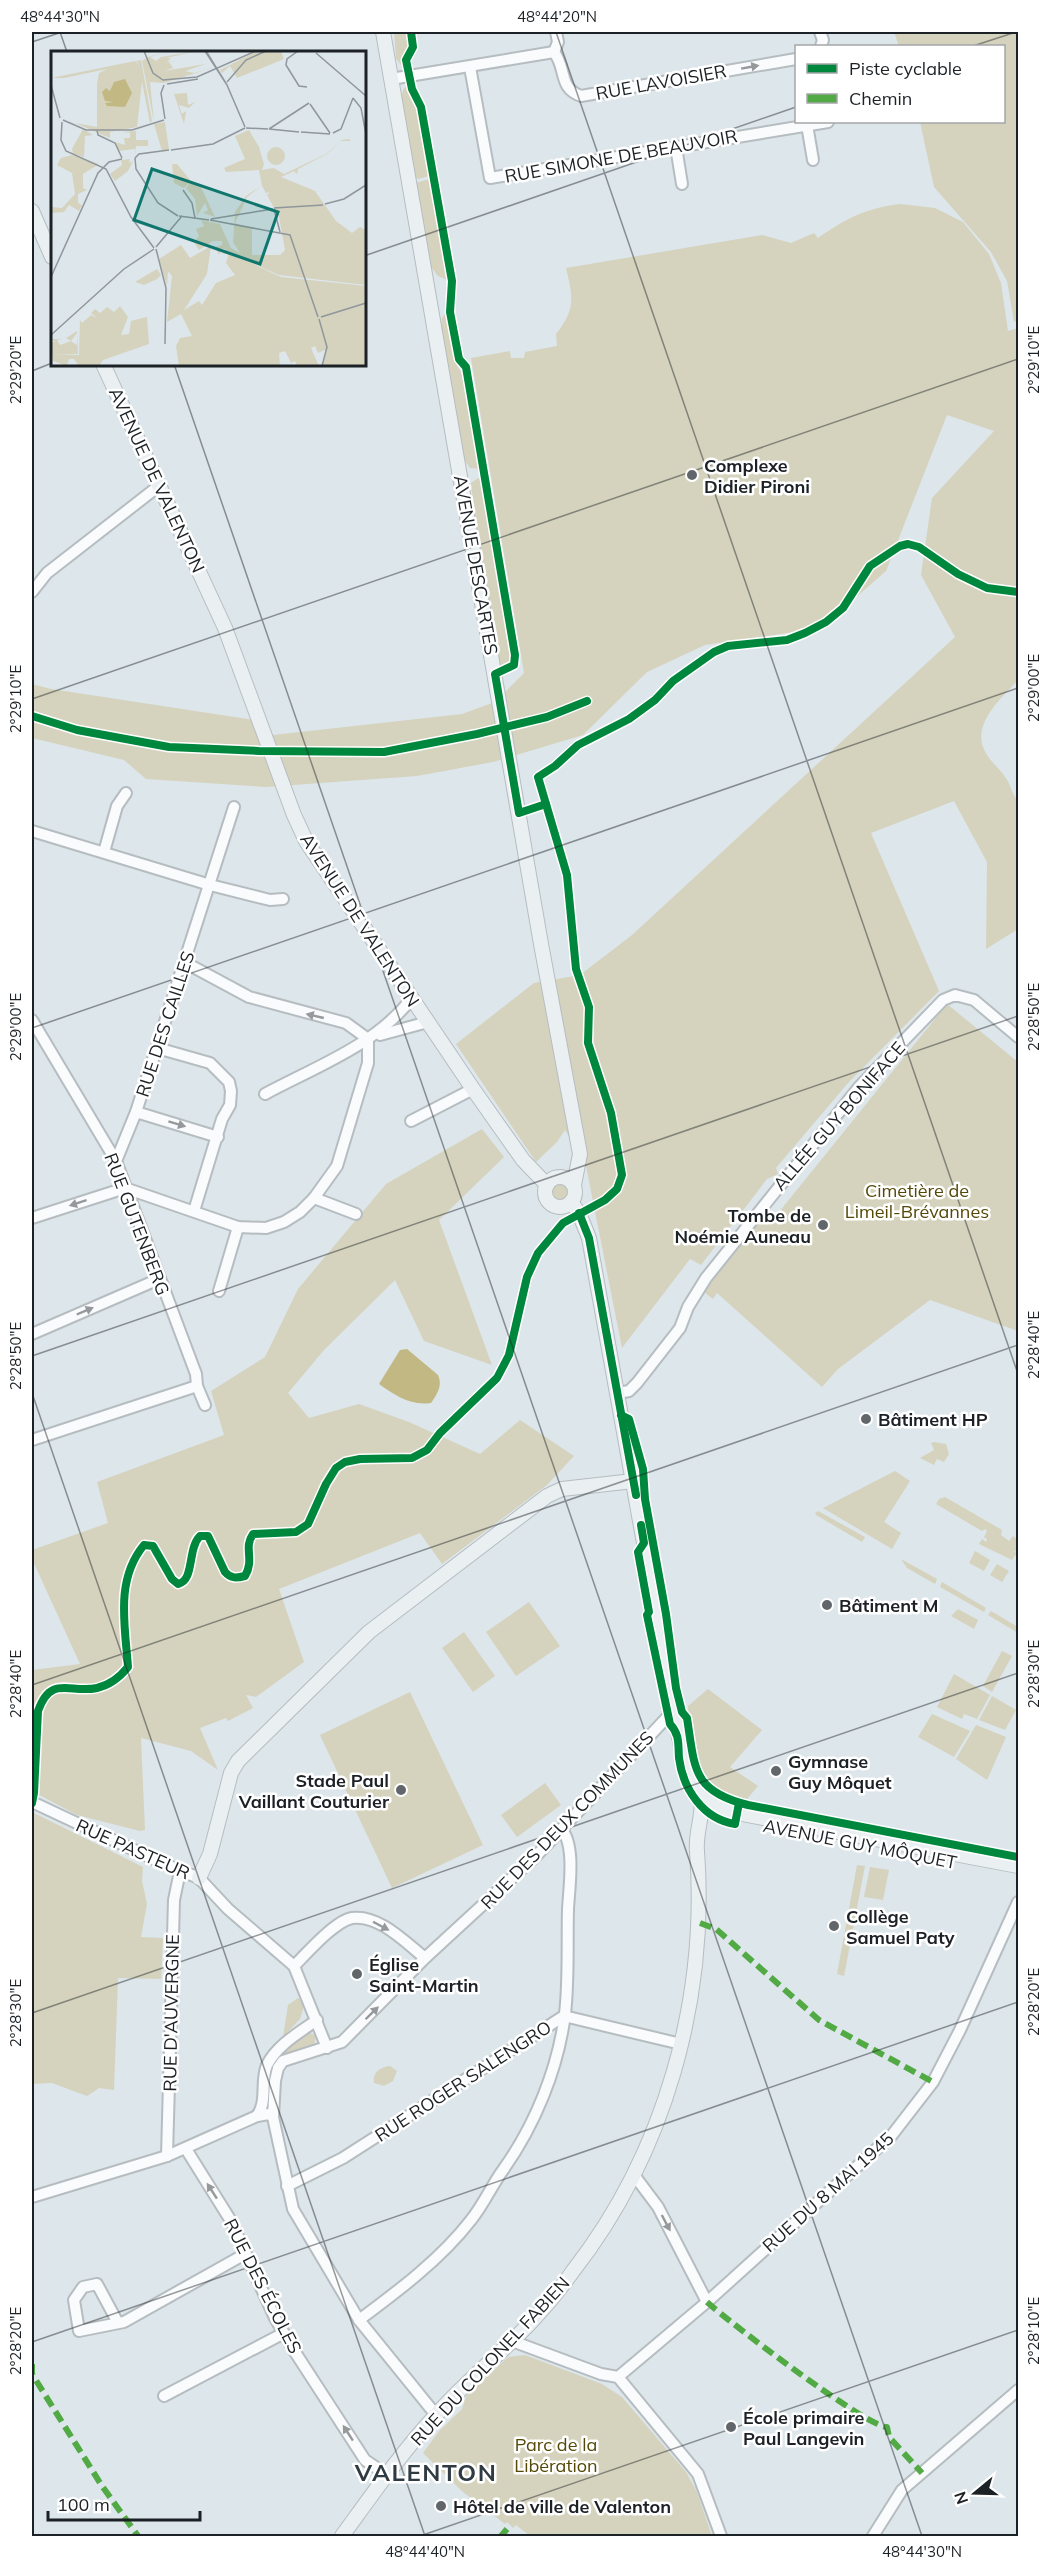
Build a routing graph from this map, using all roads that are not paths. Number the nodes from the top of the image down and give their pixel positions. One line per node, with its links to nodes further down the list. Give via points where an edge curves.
1 (383, 32): 6 (main road, AVENUE DESCARTES)
2 (556, 32): 3 (street, RUE LAVOISIER)
3 (554, 52): 4 (street, RUE LAVOISIER, one-way to 4, via 561,61 566,85 581,96); 5 (street)
4 (795, 59)
5 (470, 67): 6 (street); 9 (street, RUE SIMONE DE BEAUVOIR, via 490,178)
6 (391, 79): 36 (main road, AVENUE DESCARTES, via 573,1110 580,1154)
7 (821, 123): 8 (street, RUE SIMONE DE BEAUVOIR)
8 (807, 125): 9 (street, RUE SIMONE DE BEAUVOIR); 10 (street)
9 (676, 147): 11 (street)
10 (813, 160)
11 (682, 184)
12 (32, 211): 13 (main road)
13 (51, 255)
14 (104, 366): 15 (main road, AVENUE DE VALENTON)
15 (160, 485): 16 (street, via 47,573); 24 (main road, AVENUE DE VALENTON, via 225,628 306,841)
16 (32, 592)
17 (126, 793): 20 (street, via 117,806)
18 (234, 807): 21 (street, RUE DES CAILLES)
19 (32, 831): 20 (street)
20 (104, 852): 21 (street)
21 (210, 885): 22 (street, via 270,900); 23 (street, RUE DES CAILLES)
22 (283, 899)
23 (184, 962): 28 (street, one-way to 23, via 345,1023 249,997); 29 (street, RUE DES CAILLES)
24 (411, 999): 26 (main road, AVENUE DE VALENTON); 28 (street, via 396,1019)
25 (32, 1020): 35 (street, RUE GUTENBERG)
26 (428, 1022): 28 (street); 30 (main road, AVENUE DE VALENTON)
27 (1018, 1037): 49 (street, ALLÉE GUY BONIFACE, via 974,1000 955,995 943,1000 860,1086 706,1278 680,1328 637,1383 629,1391)
28 (368, 1039): 31 (street); 39 (street, via 368,1063 337,1166)
29 (157, 1048): 32 (street, RUE DES CAILLES); 34 (street, via 210,1064 229,1082 230,1105)
30 (473, 1089): 33 (street); 37 (main road, AVENUE DE VALENTON, via 523,1160)
31 (265, 1094)
32 (136, 1112): 34 (street, one-way to 34); 35 (street, RUE DES CAILLES)
33 (411, 1121)
34 (218, 1137): 41 (street)
35 (116, 1161): 38 (street, RUE GUTENBERG)
36 (568, 1181): 37 (main road, via 554,1178); 40 (main road, via 575,1194)
37 (547, 1185): 40 (main road, via 547,1199 554,1206)
38 (125, 1188): 41 (street); 43 (street, one-way to 43); 45 (street, RUE GUTENBERG)
39 (314, 1198): 42 (street); 44 (street, via 300,1212 275,1226)
40 (571, 1203): 49 (main road, via 589,1238)
41 (194, 1211): 44 (street)
42 (356, 1214)
43 (32, 1218)
44 (238, 1227): 46 (street)
45 (159, 1279): 47 (street, one-way to 45); 48 (street, RUE GUTENBERG, via 196,1374)
46 (219, 1291)
47 (32, 1334)
48 (197, 1386): 50 (street, RUE GUTENBERG); 51 (street)
49 (618, 1393): 52 (main road)
50 (206, 1405)
51 (32, 1440)
52 (633, 1481): 53 (main road); 60 (main road, via 562,1490 547,1496 369,1632 238,1761)
53 (674, 1710): 55 (main road, via 687,1771); 56 (street, RUE DES DEUX COMMUNES)
54 (32, 1802): 58 (street, RUE PASTEUR)
55 (707, 1802): 57 (main road, AVENUE GUY MÔQUET, via 736,1814); 59 (main road, AVENUE GUY MÔQUET, via 720,1816 736,1820); 66 (main road, RUE DU COLONEL FABIEN, via 696,1835 700,1910 697,1958)
56 (561, 1829): 62 (street, RUE DES DEUX COMMUNES, via 508,1884); 64 (street, via 570,1865)
57 (1018, 1866)
58 (180, 1871): 60 (street, RUE PASTEUR); 71 (street, RUE D'AUVERGNE, via 174,1900)
59 (1018, 1874)
60 (199, 1878): 63 (street, RUE PASTEUR, via 228,1909)
61 (1018, 1902): 76 (street, RUE DU 8 MAI 1945, via 933,2082 892,2135)
62 (425, 1958): 63 (street, one-way to 62, via 331,1930 351,1918 383,1926); 67 (street, RUE DES DEUX COMMUNES, one-way to 62, via 342,2042)
63 (294, 1966): 65 (street, RUE PASTEUR)
64 (564, 2016): 66 (street, RUE ROGER SALENGRO); 73 (street, RUE ROGER SALENGRO, via 343,2158); 77 (street, via 548,2087 513,2158 492,2190 471,2221 445,2248)
65 (317, 2020): 67 (street, RUE PASTEUR); 68 (street, via 288,2040 267,2066)
66 (681, 2044): 72 (main road, RUE DU COLONEL FABIEN, via 654,2130)
67 (327, 2048): 69 (street, RUE DES DEUX COMMUNES, via 280,2064)
68 (257, 2116): 69 (street); 70 (street)
69 (273, 2117): 73 (street)
70 (186, 2149): 71 (street); 75 (street, RUE DES ÉCOLES, one-way to 70, via 231,2221)
71 (167, 2156): 74 (street)
72 (634, 2175): 76 (street, one-way to 76, via 658,2207); 80 (main road, RUE DU COLONEL FABIEN, via 592,2247 534,2320)
73 (287, 2186): 77 (street, via 293,2209)
74 (32, 2197)
75 (245, 2254): 78 (street); 79 (street, RUE DES ÉCOLES)
76 (707, 2302): 81 (street, RUE DU 8 MAI 1945)
77 (359, 2320): 84 (street)
78 (118, 2323): 78 (street, via 79,2331 74,2300 83,2287 97,2284)
79 (284, 2333): 83 (street); 85 (street, RUE DES ÉCOLES, one-way to 79, via 365,2460)
80 (512, 2341): 81 (street); 84 (main road, RUE DU COLONEL FABIEN)
81 (618, 2377): 87 (street, via 698,2474)
82 (1018, 2390): 88 (street, via 902,2490)
83 (164, 2396)
84 (436, 2415): 85 (main road, RUE DU COLONEL FABIEN)
85 (387, 2475): 86 (main road, RUE DU COLONEL FABIEN)
86 (342, 2536)
87 (721, 2536)
88 (873, 2536)

